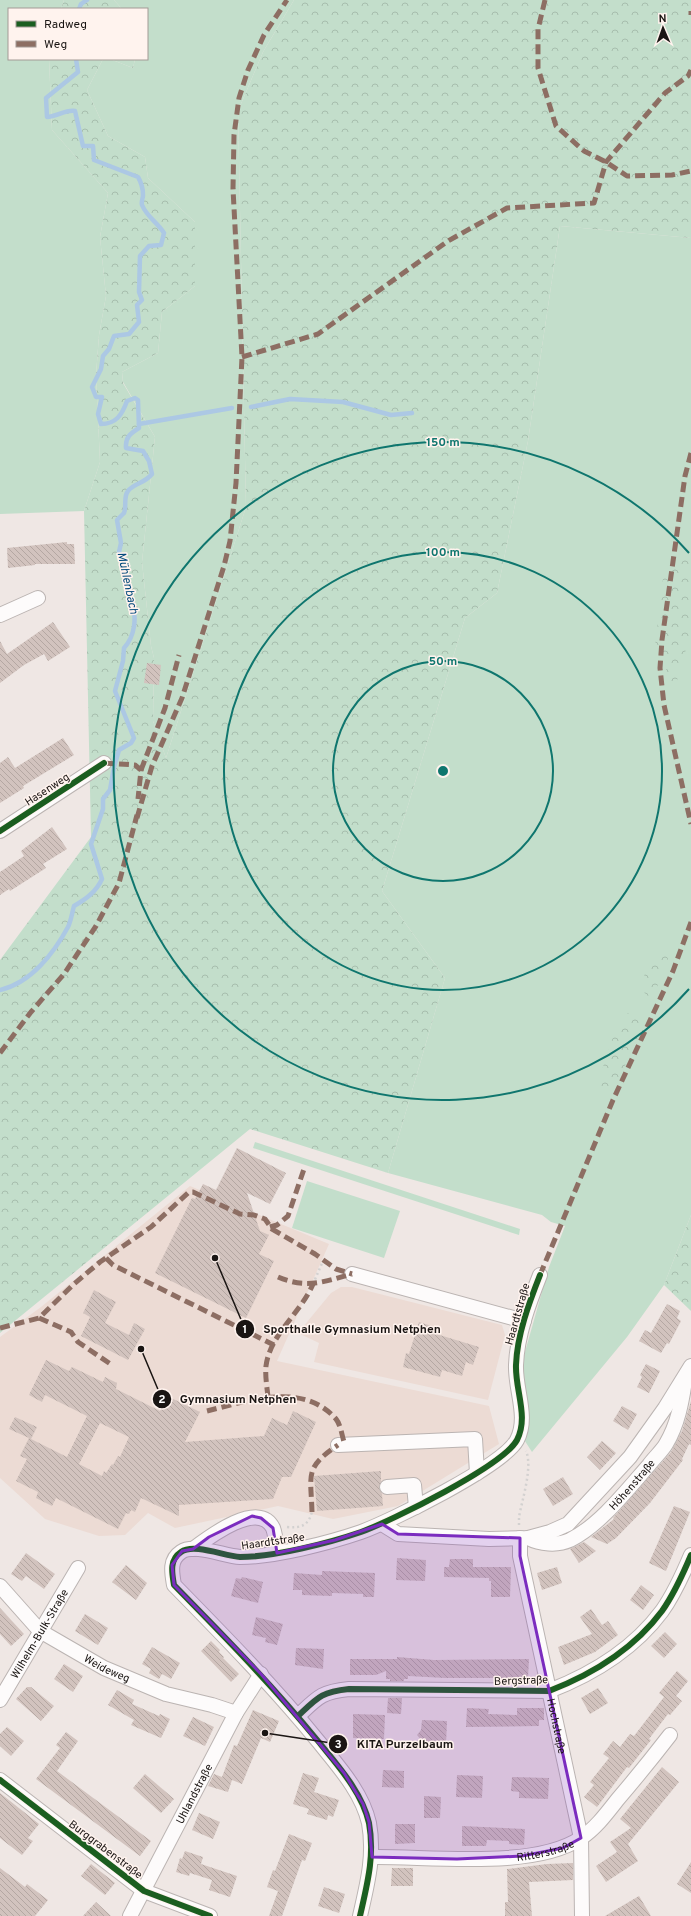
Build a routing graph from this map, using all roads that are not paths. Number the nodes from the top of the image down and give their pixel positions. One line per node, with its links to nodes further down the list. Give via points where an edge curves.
1 (38, 598): 2 (street)
2 (0, 614)
3 (104, 763): 4 (street, Hasenweg)
4 (0, 831)
5 (352, 1274): 7 (street)
6 (540, 1275): 7 (street, Haardtstraße)
7 (524, 1321): 10 (street, Haardtstraße, via 516,1367 521,1406 521,1422 516,1440 504,1453)
8 (688, 1370): 14 (street, Höhenstraße, via 665,1408 630,1456 568,1524 550,1532); 14 (street, Höhenstraße, via 681,1407 666,1444 625,1494 590,1526 569,1540 551,1543)
9 (338, 1445): 10 (street, via 475,1439)
10 (477, 1473): 12 (street, Haardtstraße)
11 (387, 1486): 12 (street, via 414,1485)
12 (416, 1507): 13 (street, Haardtstraße)
13 (382, 1524): 14 (street, Höhenstraße, via 398,1534 489,1539); 16 (street, Haardtstraße, via 336,1540)
14 (524, 1538): 22 (street, Hochstraße, via 520,1556)
15 (194, 1549): 16 (street, Haardtstraße, via 240,1557); 16 (street, Haardtstraße, via 209,1537 252,1516 261,1518 272,1528); 21 (street, Haardtstraße, via 182,1551 176,1557 172,1565 174,1585)
16 (277, 1553)
17 (691, 1555): 22 (street, Bergstraße, via 679,1583 662,1611 631,1645 607,1664 576,1681)
18 (78, 1568): 20 (street, Wilhelm-Bulk-Straße)
19 (0, 1586): 20 (street, Weideweg)
20 (40, 1632): 23 (street, Wilhelm-Bulk-Straße); 24 (street, Weideweg, via 123,1676 166,1694)
21 (260, 1674): 24 (street, Uhlandstraße); 25 (street, Haardtstraße)
22 (549, 1691): 25 (street, Bergstraße, via 349,1689 330,1691 318,1697); 28 (street, Hochstraße)
23 (0, 1700)
24 (236, 1713): 30 (street, Uhlandstraße)
25 (298, 1716): 29 (street, Haardtstraße, via 344,1773 363,1804 369,1822)
26 (670, 1736): 28 (street, Ritterstraße, via 598,1824)
27 (0, 1780): 30 (street, Burggrabenstraße)
28 (581, 1838): 29 (street, Ritterstraße, via 563,1848 522,1856 456,1859); 34 (street, Hochstraße)
29 (372, 1857): 33 (street, Haardtstraße)
30 (144, 1891): 31 (street, Uhlandstraße); 32 (street, Burggrabenstraße)
31 (130, 1916)
32 (210, 1916)
33 (360, 1916)
34 (582, 1916)

